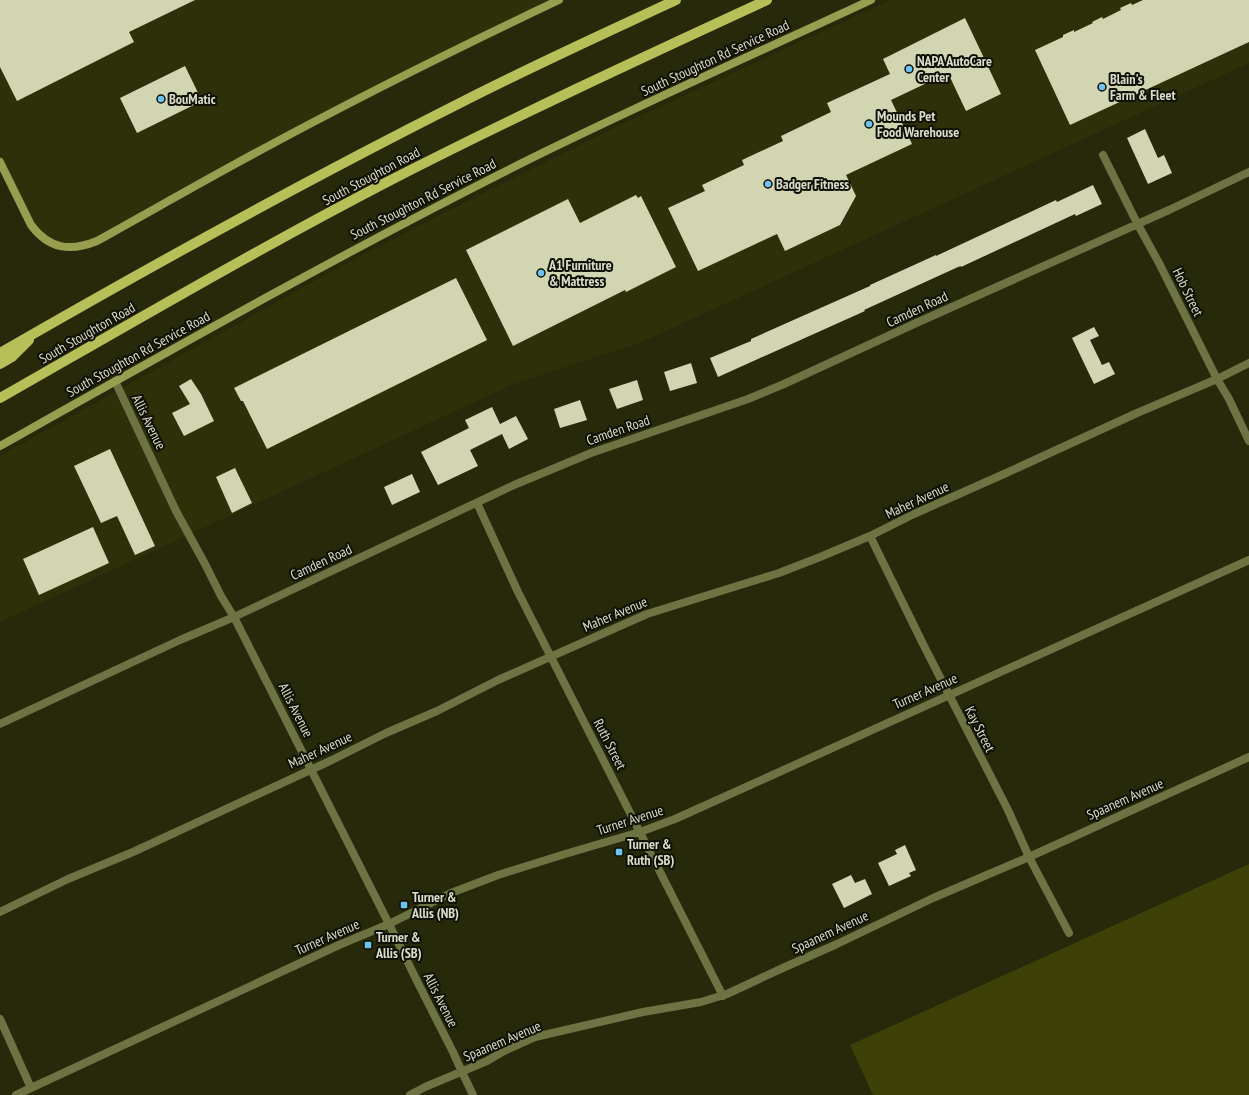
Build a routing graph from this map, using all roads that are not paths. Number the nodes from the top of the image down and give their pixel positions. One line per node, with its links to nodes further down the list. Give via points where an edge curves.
1 (559, 0): 6 (street, via 345,106 84,246 68,247 43,238 31,225)
2 (676, 0): 9 (main road, South Stoughton Road, via 487,90 353,158)
3 (767, 0): 15 (main road, South Stoughton Road, via 548,101 387,182 282,238)
4 (871, 0): 14 (street, South Stoughton Rd Service Road, via 513,167 310,273)
5 (1103, 155): 8 (street, Hob Street)
6 (0, 162)
7 (1249, 172): 8 (street, Camden Road)
8 (1138, 223): 13 (street, Hob Street); 18 (street, Camden Road, via 748,400 591,453)
9 (38, 331): 10 (main road, South Stoughton Road); 12 (main road, via 12,357)
10 (0, 353)
11 (1249, 362): 13 (street, Maher Avenue)
12 (0, 364)
13 (1217, 379): 16 (street, Hob Street); 19 (street, Maher Avenue, via 1137,413)
14 (115, 382): 17 (street, South Stoughton Rd Service Road); 21 (street, Allis Avenue, via 176,511)
15 (0, 398)
16 (1249, 441)
17 (0, 446)
18 (477, 503): 21 (street, Camden Road); 22 (street, Ruth Street)
19 (870, 536): 22 (street, Maher Avenue, via 779,573 647,614); 23 (street, Kay Street)
20 (1249, 560): 23 (street, Turner Avenue)
21 (234, 617): 24 (street, Camden Road); 26 (street, Allis Avenue)
22 (550, 656): 26 (street, Maher Avenue); 27 (street, Ruth Street)
23 (949, 695): 27 (street, Turner Avenue, via 675,819); 28 (street, Kay Street)
24 (0, 724)
25 (1249, 756): 28 (street, Spaanem Avenue)
26 (311, 769): 29 (street, Maher Avenue); 30 (street, Allis Avenue)
27 (640, 832): 30 (street, Turner Avenue, via 498,875 451,893); 32 (street, Ruth Street)
28 (1029, 857): 31 (street, Kay Street); 32 (street, Spaanem Avenue, via 933,898)
29 (0, 912)
30 (389, 924): 34 (street, Allis Avenue); 35 (street, Turner Avenue)
31 (1069, 933)
32 (723, 996): 34 (street, Spaanem Avenue, via 535,1038)
33 (0, 1019): 35 (street)
34 (462, 1072): 37 (street, Spaanem Avenue); 38 (street, Allis Avenue)
35 (31, 1088): 36 (street, Turner Avenue)
36 (16, 1095)
37 (410, 1095)
38 (473, 1095)

